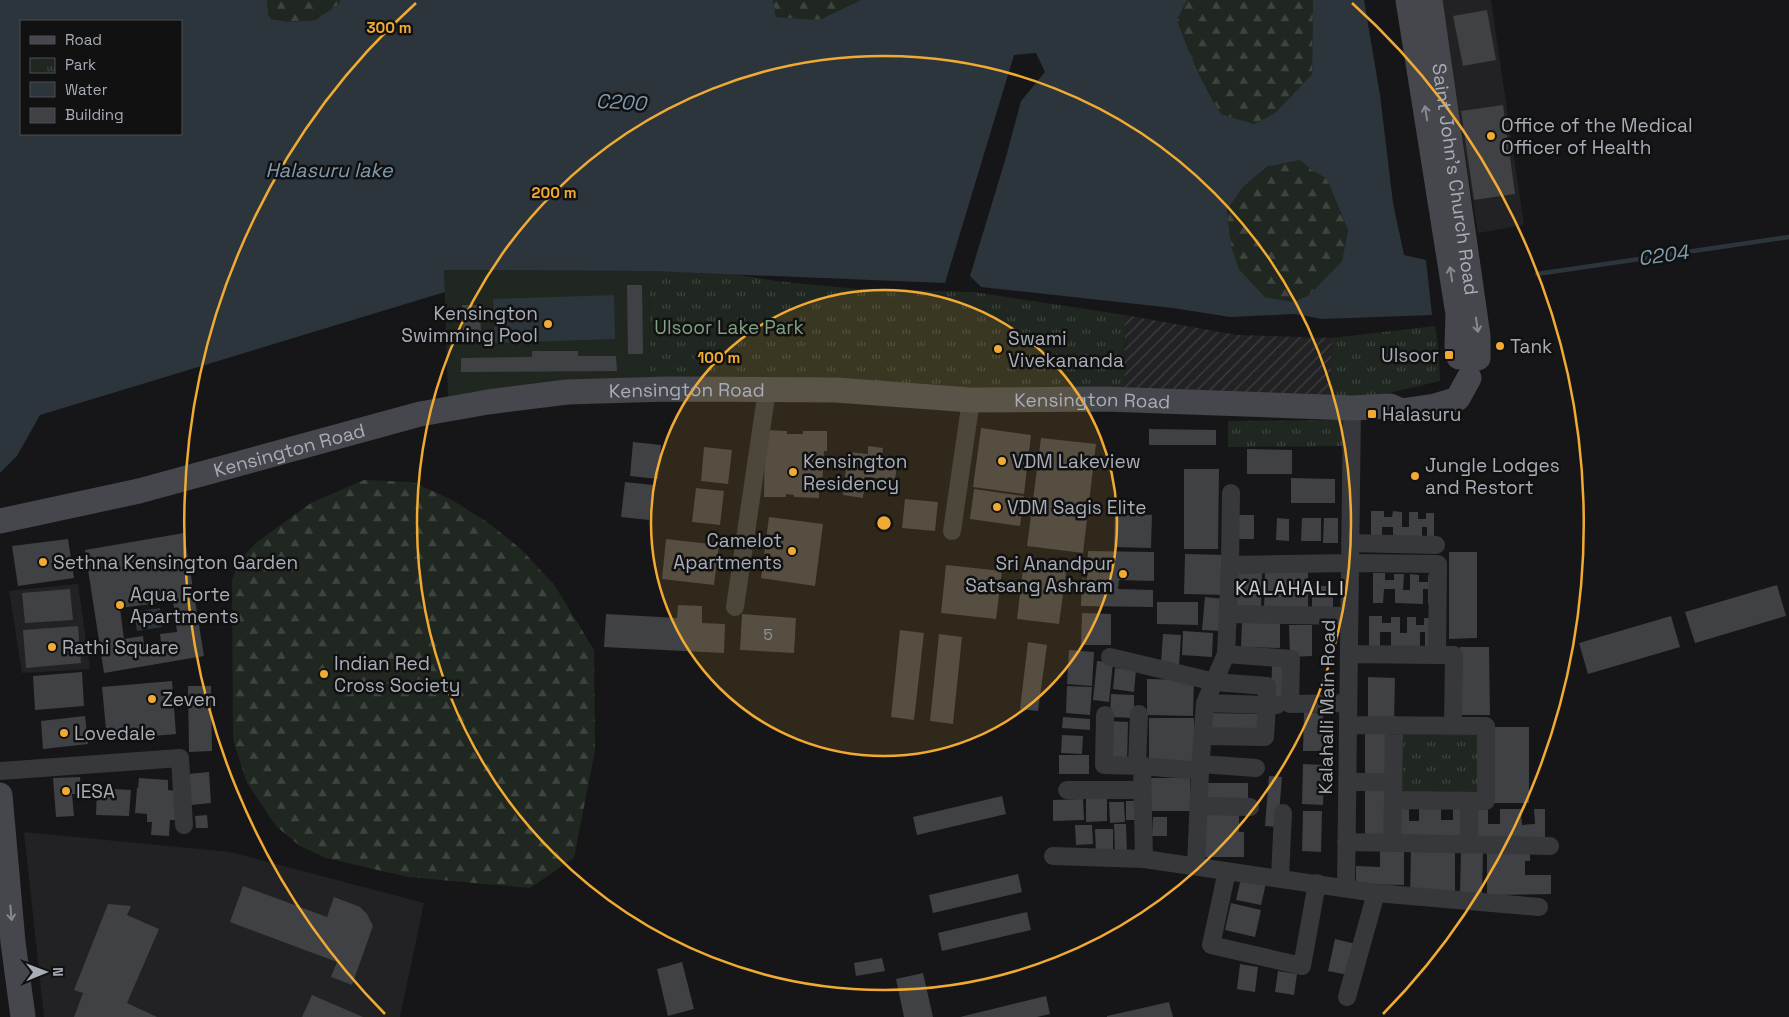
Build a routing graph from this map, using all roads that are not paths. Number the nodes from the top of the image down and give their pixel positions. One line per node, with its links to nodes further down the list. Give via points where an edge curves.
1 (1408, 0): 3 (main road, one-way to 1, via 1457,346 1458,314)
2 (1430, 0): 3 (main road, Saint John's Church Road, one-way to 3, via 1478,336)
3 (1466, 367): 6 (main road, Kensington Road, via 1455,400 1419,409 1401,410 1390,406)
4 (767, 390): 5 (main road, Kensington Road, via 836,390); 8 (main road, Kensington Road, via 567,392 430,412 139,490); 14 (street)
5 (971, 400): 6 (main road, Kensington Road, via 1105,399); 9 (street)
6 (1352, 408): 10 (street, Kalahalli Main Road)
7 (1231, 493): 13 (street)
8 (0, 521)
9 (952, 531)
10 (1350, 543): 11 (street); 12 (street, Kalahalli Main Road)
11 (1436, 545)
12 (1350, 563): 13 (street); 16 (street, Kalahalli Main Road); 19 (street, via 1438,564)
13 (1230, 565): 15 (street)
14 (735, 607)
15 (1228, 614): 16 (street); 17 (street)
16 (1349, 616): 18 (street, Kalahalli Main Road)
17 (1226, 654): 21 (street); 24 (street, via 1291,659)
18 (1349, 654): 19 (street); 23 (street, Kalahalli Main Road)
19 (1437, 654): 30 (street, via 1454,655)
20 (1110, 657): 21 (street)
21 (1214, 682): 22 (street); 25 (street, via 1267,686)
22 (1205, 703): 25 (street); 31 (street)
23 (1348, 703): 24 (street); 28 (street, Kalahalli Main Road)
24 (1290, 704): 25 (street)
25 (1267, 705): 31 (street, via 1265,737)
26 (1139, 714): 32 (street)
27 (1105, 715): 32 (street, via 1104,766)
28 (1348, 725): 29 (street); 36 (street, Kalahalli Main Road)
29 (1394, 725): 30 (street); 37 (street)
30 (1453, 726): 42 (street, via 1486,726 1486,801)
31 (1203, 736): 33 (street)
32 (1139, 766): 33 (street); 39 (street)
33 (1200, 767): 34 (street); 43 (street)
34 (1256, 768)
35 (0, 771): 46 (street, via 180,758)
36 (1347, 782): 37 (street); 47 (street, Kalahalli Main Road)
37 (1393, 782): 41 (street)
38 (1067, 790): 39 (street)
39 (1142, 790): 52 (street)
40 (0, 795): 61 (main road, one-way to 61)
41 (1393, 800): 42 (street); 48 (street)
42 (1469, 801): 49 (street)
43 (1199, 806): 44 (street); 53 (street)
44 (1250, 807)
45 (1283, 813): 55 (street)
46 (184, 825)
47 (1346, 842): 48 (street); 57 (street, Kalahalli Main Road)
48 (1392, 843): 49 (street)
49 (1470, 844): 50 (street)
50 (1550, 846)
51 (1053, 856): 52 (street)
52 (1144, 859): 53 (street)
53 (1196, 866): 54 (street)
54 (1227, 871): 55 (street); 56 (street, via 1211,946 1302,966)
55 (1280, 878): 56 (street)
56 (1317, 883): 57 (street)
57 (1346, 887): 58 (street)
58 (1376, 893): 59 (street); 60 (street)
59 (1540, 907)
60 (1347, 997)
61 (23, 1017)

